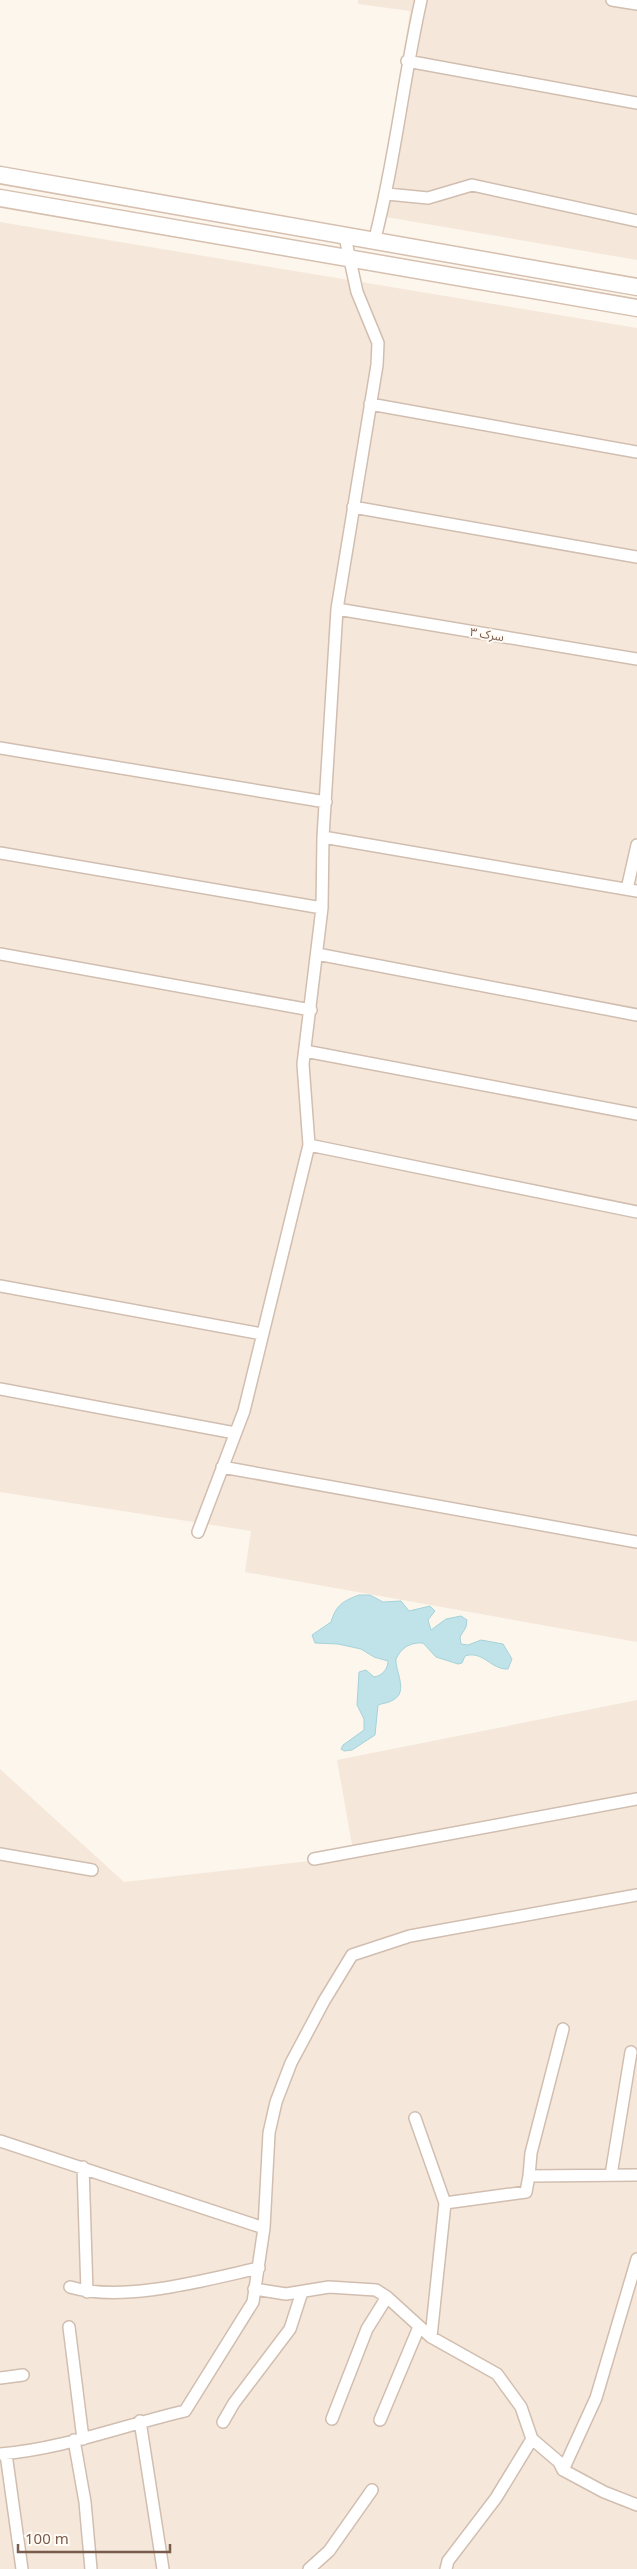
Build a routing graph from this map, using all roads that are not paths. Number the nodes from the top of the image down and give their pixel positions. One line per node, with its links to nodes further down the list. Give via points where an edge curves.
1 (421, 0): 4 (street)
2 (612, 0): 3 (street)
3 (637, 4)
4 (407, 61): 5 (street); 7 (street)
5 (637, 103)
6 (0, 175): 10 (main road)
7 (387, 194): 9 (street, via 428,198 472,185); 11 (street)
8 (0, 198): 12 (main road)
9 (637, 221)
10 (345, 237): 11 (main road); 12 (street)
11 (374, 242): 13 (main road)
12 (350, 258): 14 (main road); 15 (street, via 357,292 378,343)
13 (637, 287)
14 (637, 308)
15 (370, 404): 16 (street); 17 (street)
16 (637, 452)
17 (353, 507): 18 (street); 19 (street)
18 (637, 557)
19 (337, 610): 20 (street, سرک ۳); 22 (street)
20 (637, 659)
21 (0, 748): 22 (street)
22 (326, 802): 23 (street)
23 (324, 837): 26 (street); 27 (street)
24 (637, 845): 26 (street)
25 (0, 854): 27 (street)
26 (632, 890)
27 (322, 908): 29 (street)
28 (0, 954): 30 (street)
29 (318, 954): 30 (street); 31 (street)
30 (311, 1010): 32 (street)
31 (637, 1015)
32 (305, 1051): 33 (street); 34 (street, via 303,1064)
33 (637, 1114)
34 (309, 1146): 35 (street); 37 (street)
35 (637, 1212)
36 (0, 1286): 37 (street)
37 (262, 1334): 39 (street, via 244,1412)
38 (0, 1389): 39 (street)
39 (235, 1433): 40 (street)
40 (222, 1467): 41 (street); 42 (street)
41 (198, 1532)
42 (637, 1542)
43 (637, 1799): 45 (street)
44 (0, 1854): 46 (street)
45 (314, 1859)
46 (92, 1870)
47 (637, 1895): 57 (street, via 410,1936 352,1955 300,2045 276,2102 269,2133)
48 (563, 2029): 55 (street)
49 (631, 2052): 53 (street)
50 (415, 2118): 56 (street)
51 (0, 2141): 52 (street)
52 (83, 2167): 57 (street); 62 (street)
53 (611, 2175): 54 (street); 55 (street)
54 (637, 2175)
55 (529, 2176): 56 (street, via 526,2192)
56 (445, 2203): 67 (street)
57 (264, 2228): 59 (street)
58 (637, 2259): 77 (street, via 596,2398)
59 (259, 2268): 61 (street); 62 (street, via 174,2287)
60 (70, 2287): 62 (street)
61 (254, 2289): 63 (street, via 286,2294); 72 (street, via 253,2302 185,2411)
62 (86, 2292)
63 (302, 2292): 64 (street, via 329,2287 376,2290); 73 (street, via 290,2329)
64 (386, 2297): 66 (street); 70 (street, via 367,2329)
65 (69, 2327): 74 (street)
66 (419, 2327): 67 (street); 71 (street)
67 (431, 2337): 75 (street, via 497,2374 521,2407)
68 (24, 2375): 69 (street)
69 (0, 2378)
70 (332, 2419)
71 (380, 2420)
72 (140, 2421): 74 (street); 82 (street)
73 (223, 2422)
74 (79, 2439): 76 (street); 81 (street)
75 (532, 2439): 77 (street, via 559,2462); 84 (street, via 496,2498 448,2561)
76 (3, 2454): 80 (street)
77 (563, 2470): 79 (street)
78 (372, 2490): 83 (street, via 329,2551)
79 (637, 2505)
80 (22, 2569)
81 (91, 2569)
82 (163, 2569)
83 (309, 2569)
84 (446, 2569)

